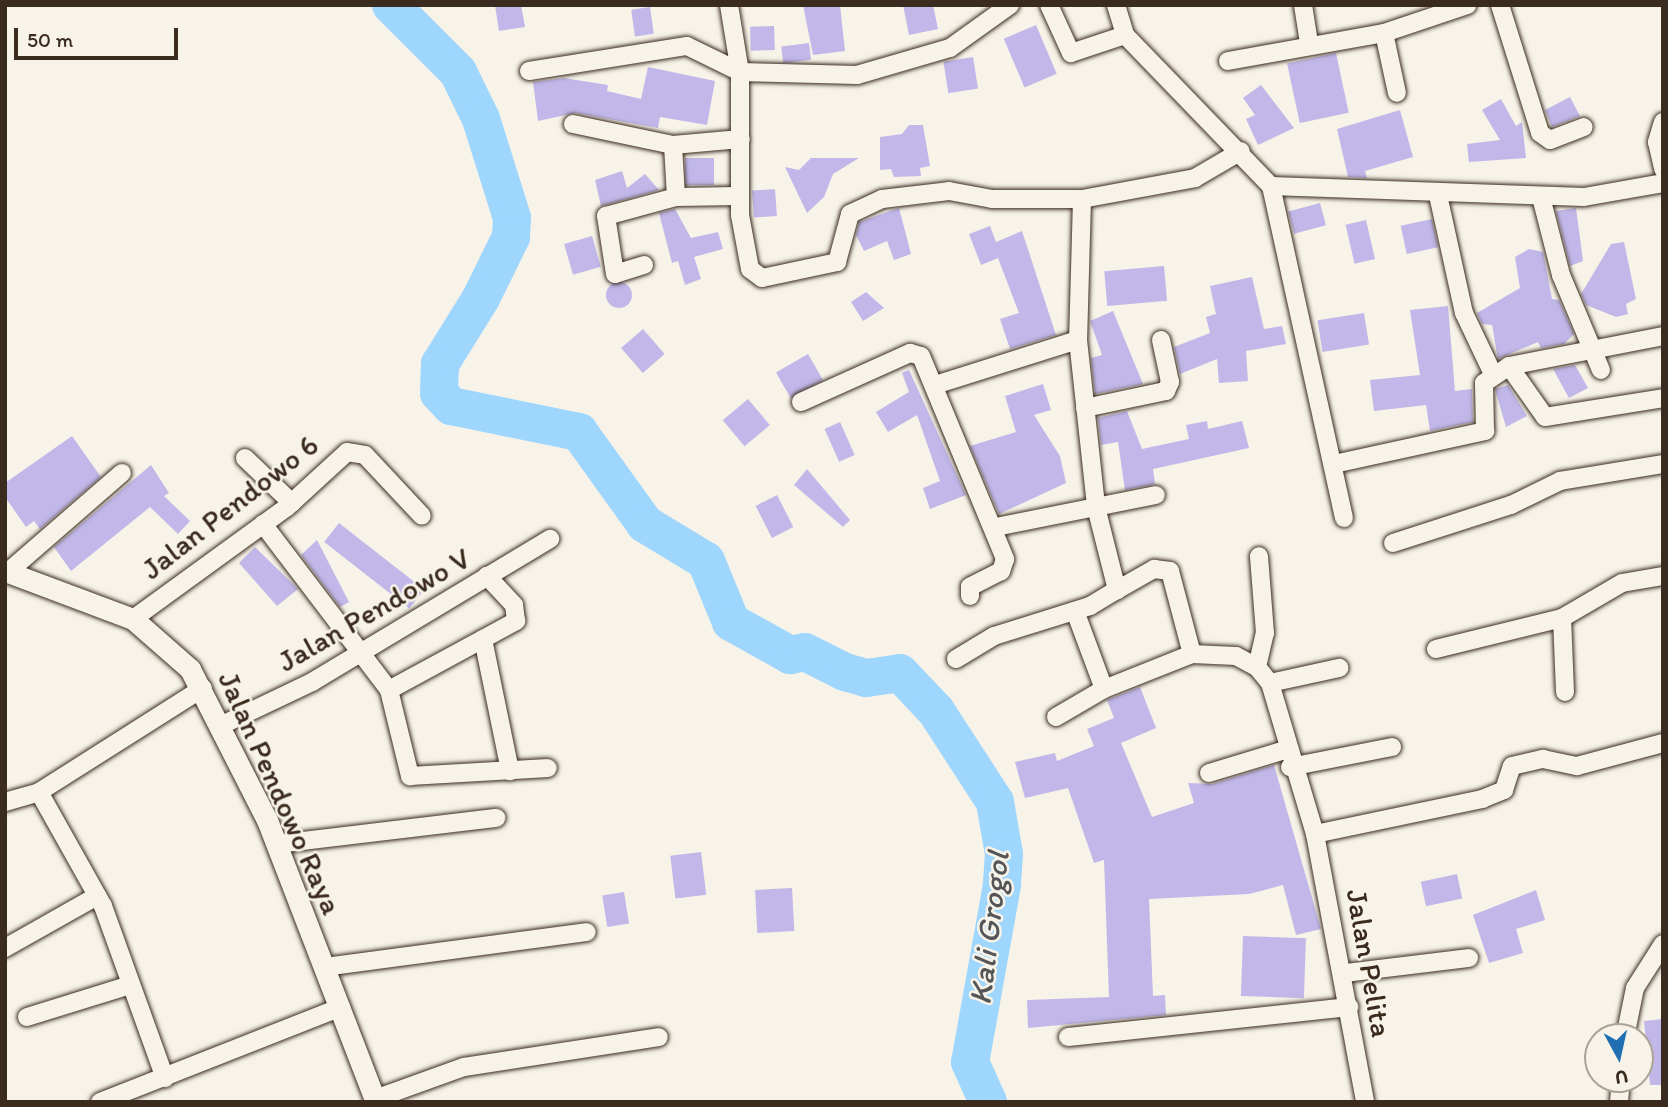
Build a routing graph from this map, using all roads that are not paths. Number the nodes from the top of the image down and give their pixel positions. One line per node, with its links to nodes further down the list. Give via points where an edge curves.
1 (729, 5): 13 (street)
2 (1010, 5): 13 (street, via 979,33 918,61 857,75)
3 (1049, 5): 9 (street, via 1071,53)
4 (1116, 5): 9 (street)
5 (1303, 5): 10 (street)
6 (1467, 5): 8 (street)
7 (1500, 5): 17 (street, via 1540,133 1550,140)
8 (1384, 33): 10 (street); 14 (street)
9 (1125, 35): 20 (street)
10 (1309, 43): 11 (street)
11 (1228, 61)
12 (529, 71): 13 (street, via 687,46)
13 (740, 72): 18 (street)
14 (1397, 93)
15 (1663, 122): 21 (street, via 1657,142)
16 (573, 124): 19 (street)
17 (1584, 127)
18 (741, 139): 19 (street); 25 (street)
19 (673, 145): 26 (street)
20 (1241, 151): 23 (street); 28 (street, via 1195,178)
21 (1663, 169)
22 (1663, 183): 27 (street, via 1612,194)
23 (1271, 186): 24 (street); 41 (street)
24 (1438, 195): 27 (street); 34 (street, via 1464,313)
25 (738, 196): 26 (street); 28 (street, via 750,269 762,278 837,262 850,214 882,199 949,191 992,199)
26 (676, 197): 29 (street, via 606,216 615,274)
27 (1541, 197): 33 (street, via 1561,275)
28 (1082, 199): 31 (street)
29 (644, 265)
30 (1663, 336): 33 (street)
31 (1077, 340): 36 (street); 39 (street)
32 (1161, 340): 39 (street, via 1170,382 1166,391)
33 (1592, 348): 34 (street); 35 (street)
34 (1501, 370): 37 (street, via 1545,417); 41 (street, via 1484,383 1485,430)
35 (1601, 370)
36 (935, 385): 38 (street, via 914,352); 50 (street)
37 (1663, 398)
38 (801, 402)
39 (1084, 408): 46 (street)
40 (245, 458): 45 (street)
41 (1334, 464): 48 (street)
42 (1663, 464): 52 (street, via 1560,481 1511,505)
43 (122, 473): 54 (street)
44 (1156, 495): 46 (street)
45 (292, 503): 47 (street, Jalan Pendowo 6, via 347,452 357,451); 49 (street, Jalan Pendowo 6)
46 (1096, 506): 50 (street); 57 (street)
47 (422, 516)
48 (1344, 518)
49 (263, 524): 61 (street, Jalan Pendowo 6); 64 (street)
50 (996, 527): 58 (street, via 1005,566 970,587)
51 (550, 539): 55 (street, Jalan Pendowo V)
52 (1392, 543)
53 (1259, 556): 67 (street, via 1265,633)
54 (6, 571): 61 (street, Jalan Pendowo Raya)
55 (487, 576): 62 (street, via 518,615); 64 (street, Jalan Pendowo V)
56 (1663, 576): 60 (street, via 1622,583)
57 (1117, 590): 59 (street); 65 (street, via 1154,569 1170,572)
58 (970, 596)
59 (1076, 611): 66 (street, via 994,636); 71 (street)
60 (1562, 618): 63 (street); 73 (street)
61 (133, 619): 70 (street, Jalan Pendowo Raya, via 172,646)
62 (483, 639): 72 (street); 80 (street)
63 (1436, 649)
64 (357, 653): 72 (street); 75 (street, Jalan Pendowo V)
65 (1192, 654): 67 (street, via 1236,656); 71 (street)
66 (956, 659)
67 (1257, 667): 69 (street)
68 (1339, 668): 69 (street)
69 (1270, 683): 78 (street, Jalan Pelita)
70 (203, 688): 75 (street, Jalan Pendowo Raya); 82 (street)
71 (1104, 689): 74 (street)
72 (389, 690): 80 (street, via 408,770 416,780)
73 (1564, 692)
74 (1056, 717)
75 (224, 724): 86 (street, Jalan Pendowo Raya)
76 (1663, 743): 85 (street, via 1577,766 1543,759 1512,766 1504,790 1482,799)
77 (1392, 747): 78 (street)
78 (1288, 759): 81 (street); 85 (street, Jalan Pelita)
79 (548, 768): 80 (street)
80 (510, 771)
81 (1209, 773)
82 (38, 792): 83 (street); 87 (street)
83 (5, 802)
84 (496, 818): 86 (street)
85 (1315, 834): 93 (street, Jalan Pelita)
86 (277, 844): 92 (street, Jalan Pendowo Raya)
87 (97, 895): 90 (street); 94 (street)
88 (587, 932): 92 (street)
89 (1663, 944): 98 (street, via 1635,988)
90 (5, 948)
91 (1469, 958): 93 (street)
92 (325, 967): 95 (street, Jalan Pendowo Raya)
93 (1345, 973): 96 (street, Jalan Pelita)
94 (127, 986): 97 (street); 101 (street)
95 (341, 1007): 101 (street); 102 (street, Jalan Pendowo Raya)
96 (1349, 1007): 100 (street); 104 (street, Jalan Pelita)
97 (27, 1017)
98 (1628, 1023)
99 (659, 1037): 102 (street, via 464,1068)
100 (1068, 1037)
101 (165, 1078): 103 (street)
102 (375, 1100)
103 (100, 1102)
104 (1365, 1102)

